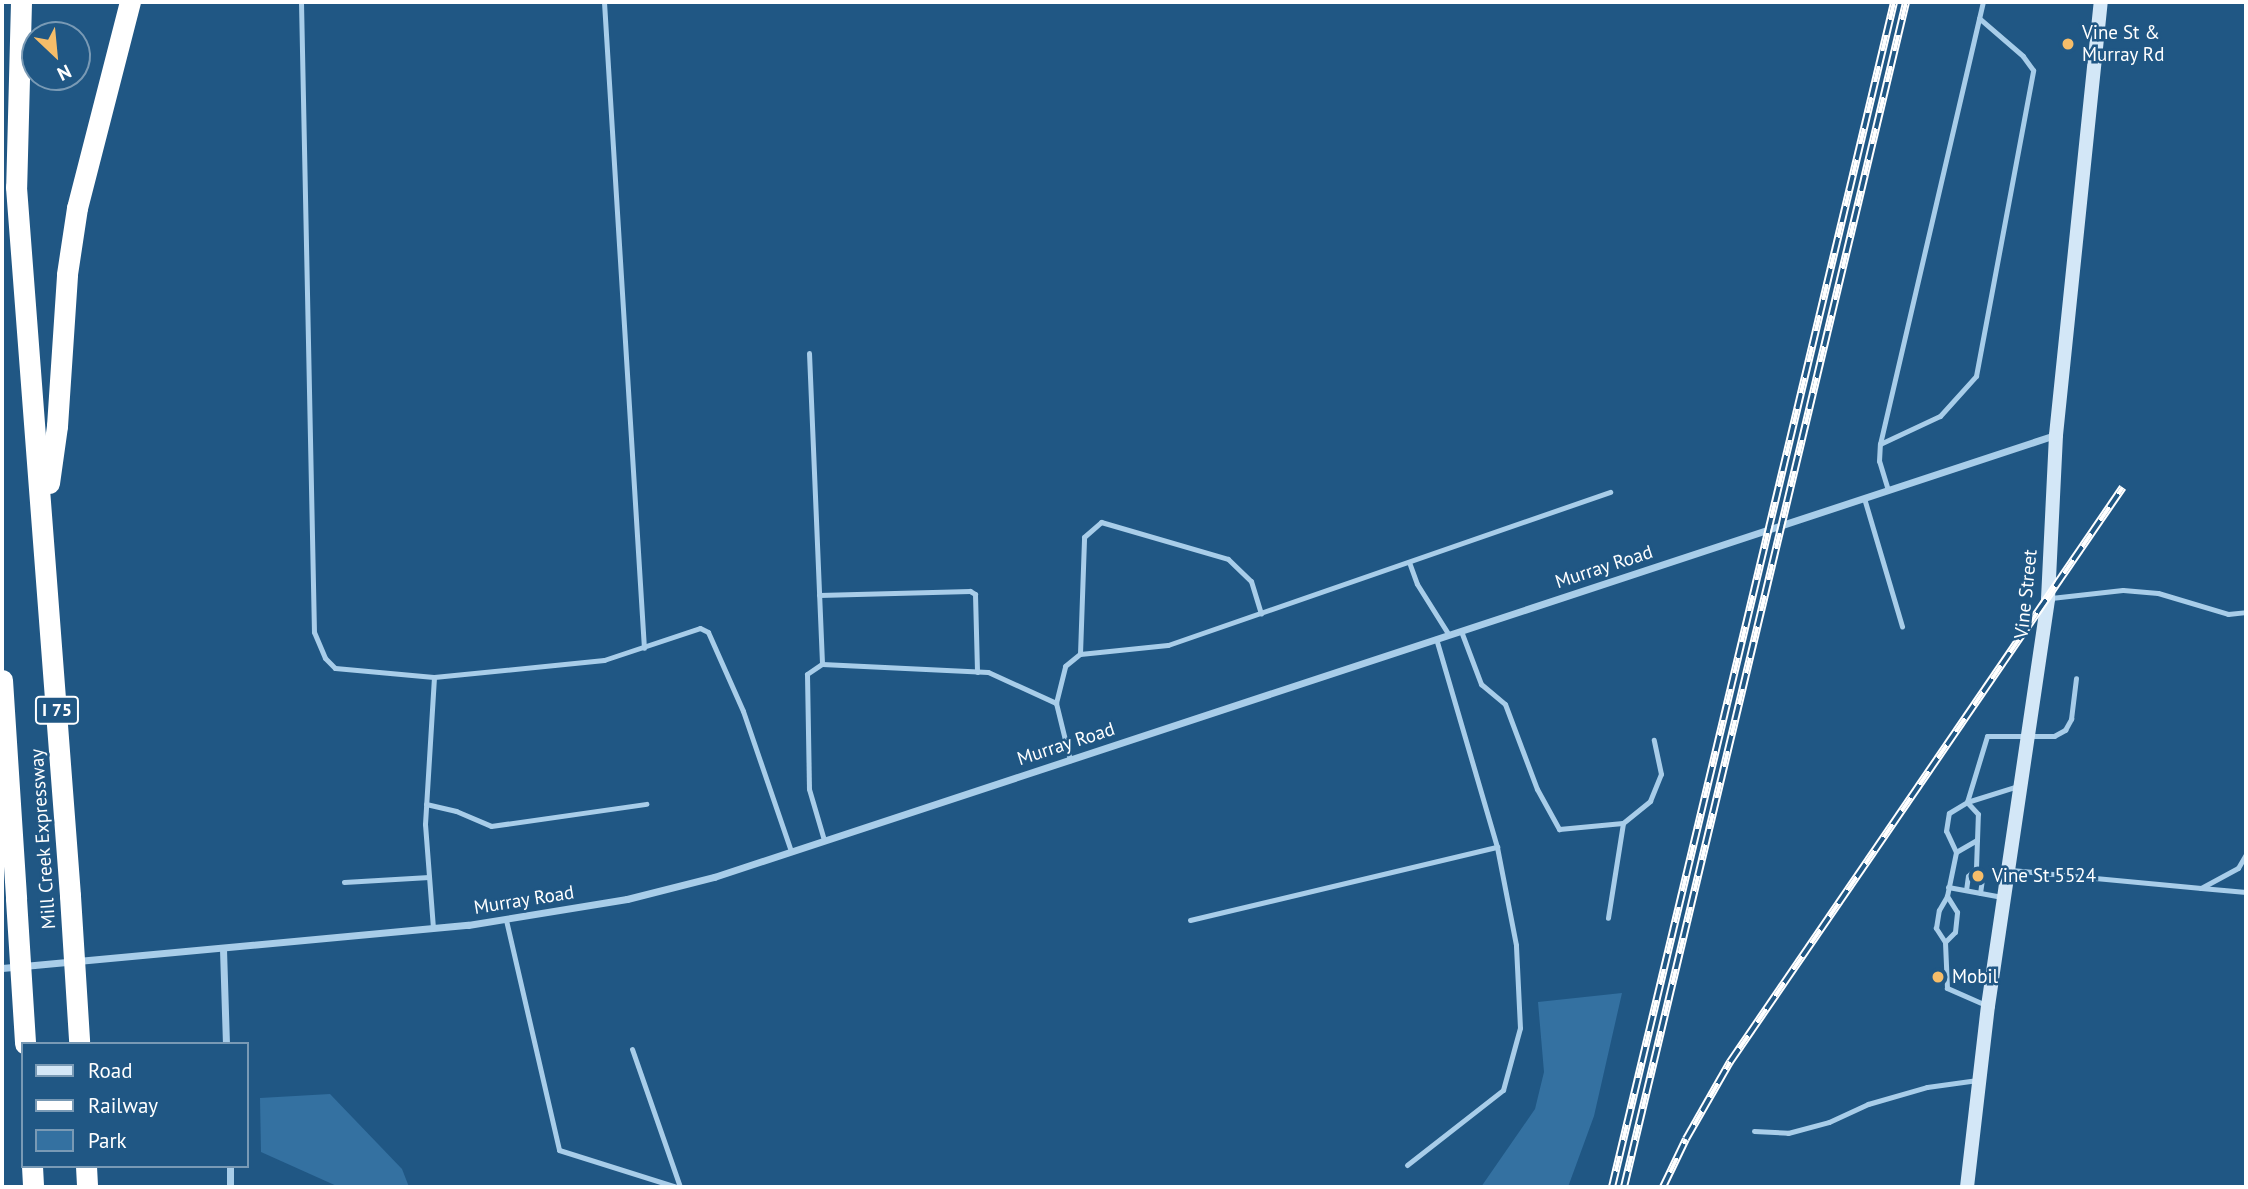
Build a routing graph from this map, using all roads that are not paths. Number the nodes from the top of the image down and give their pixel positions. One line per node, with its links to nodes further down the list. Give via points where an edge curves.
1 (21, 2): 14 (highway, Mill Creek Expressway / I 75, via 16,187)
2 (130, 2): 14 (highway, via 77,208)
3 (301, 2): 28 (lane, via 314,632 325,658 335,668)
4 (604, 2): 24 (lane)
5 (1983, 2): 7 (lane)
6 (2101, 2): 9 (main road, Vine Street)
7 (1979, 18): 10 (lane); 10 (lane, via 2033,70 1976,376 1940,416)
8 (808, 353): 16 (lane)
9 (2056, 435): 11 (street, Murray Road); 17 (main road, Vine Street)
10 (1880, 444): 11 (lane, via 1879,461)
11 (1888, 490): 13 (street, Murray Road)
12 (1610, 492): 15 (lane)
13 (1864, 498): 20 (lane); 21 (street, Murray Road)
14 (44, 523): 66 (highway, Mill Creek Expressway / I 75, bridge)
15 (1409, 562): 19 (lane); 22 (lane, via 1416,584)
16 (819, 595): 26 (lane); 27 (lane, via 970,591 975,594)
17 (2048, 599): 18 (lane, via 2123,590 2158,593 2228,614); 32 (main road, Vine Street)
18 (2246, 612)
19 (1261, 614): 25 (lane, via 1168,645); 25 (lane, via 1251,581 1228,559 1101,522 1084,537)
20 (1902, 626)
21 (1461, 631): 22 (street, Murray Road); 39 (lane, via 1481,684 1505,704 1537,789 1559,829)
22 (1449, 635): 23 (street, Murray Road)
23 (1436, 639): 34 (street, Murray Road); 42 (lane)
24 (644, 648): 28 (lane, via 604,660); 43 (lane, via 699,628 708,632 743,711)
25 (1080, 654): 31 (lane, via 1065,666)
26 (822, 664): 27 (lane); 40 (lane, via 807,674 809,789)
27 (977, 672): 31 (lane, via 988,672)
28 (434, 677): 37 (lane)
29 (2076, 678): 32 (lane, via 2071,719 2065,730 2054,736)
30 (2, 680): 65 (highway, Mill Creek Expressway, bridge)
31 (1056, 703): 34 (lane)
32 (2026, 734): 35 (main road, Vine Street); 36 (lane, via 1987,736)
33 (1654, 740): 39 (lane, via 1661,774 1650,801)
34 (1070, 760): 40 (street, Murray Road)
35 (2020, 785): 36 (lane); 47 (main road, Vine Street)
36 (1967, 802): 41 (lane, via 1978,814); 44 (lane, via 1949,813 1945,831)
37 (426, 804): 38 (lane, via 491,826); 48 (lane)
38 (646, 804)
39 (1623, 823): 57 (lane)
40 (824, 840): 43 (street, Murray Road)
41 (1977, 840): 44 (lane); 46 (lane)
42 (1497, 847): 59 (lane); 71 (lane, via 1516,945 1520,1028 1503,1090)
43 (791, 851): 58 (street, Murray Road, via 627,899)
44 (1956, 852): 50 (lane)
45 (2246, 854): 51 (lane, via 2238,868)
46 (1976, 868): 52 (lane, via 1968,876); 54 (lane, via 1982,879)
47 (2008, 870): 51 (lane); 56 (main road, Vine Street)
48 (429, 877): 49 (lane); 60 (lane)
49 (344, 882)
50 (1948, 887): 52 (lane); 55 (lane)
51 (2201, 888): 53 (lane)
52 (1966, 890): 54 (lane)
53 (2246, 892)
54 (1980, 893): 56 (lane)
55 (1947, 896): 61 (lane, via 1936,928); 61 (lane, via 1957,912 1955,932)
56 (2005, 897): 64 (main road, Vine Street)
57 (1608, 918)
58 (506, 920): 60 (street, Murray Road); 78 (lane, via 559,1150)
59 (1190, 920)
60 (433, 928): 62 (street, Murray Road)
61 (1945, 942): 64 (lane, via 1947,988)
62 (223, 949): 63 (street, Murray Road); 67 (street)
63 (2, 968)
64 (1988, 1006): 69 (main road, Vine Street)
65 (25, 1042)
66 (80, 1042)
67 (226, 1042)
68 (632, 1049): 78 (lane)
69 (1981, 1080): 70 (lane, via 1927,1087 1788,1133); 79 (main road, Vine Street)
70 (1754, 1131)
71 (1406, 1165)
72 (32, 1168): 75 (highway)
73 (86, 1168): 76 (highway)
74 (230, 1168): 77 (street)
75 (33, 1187)
76 (87, 1187)
77 (230, 1187)
78 (678, 1187)
79 (1967, 1187)

